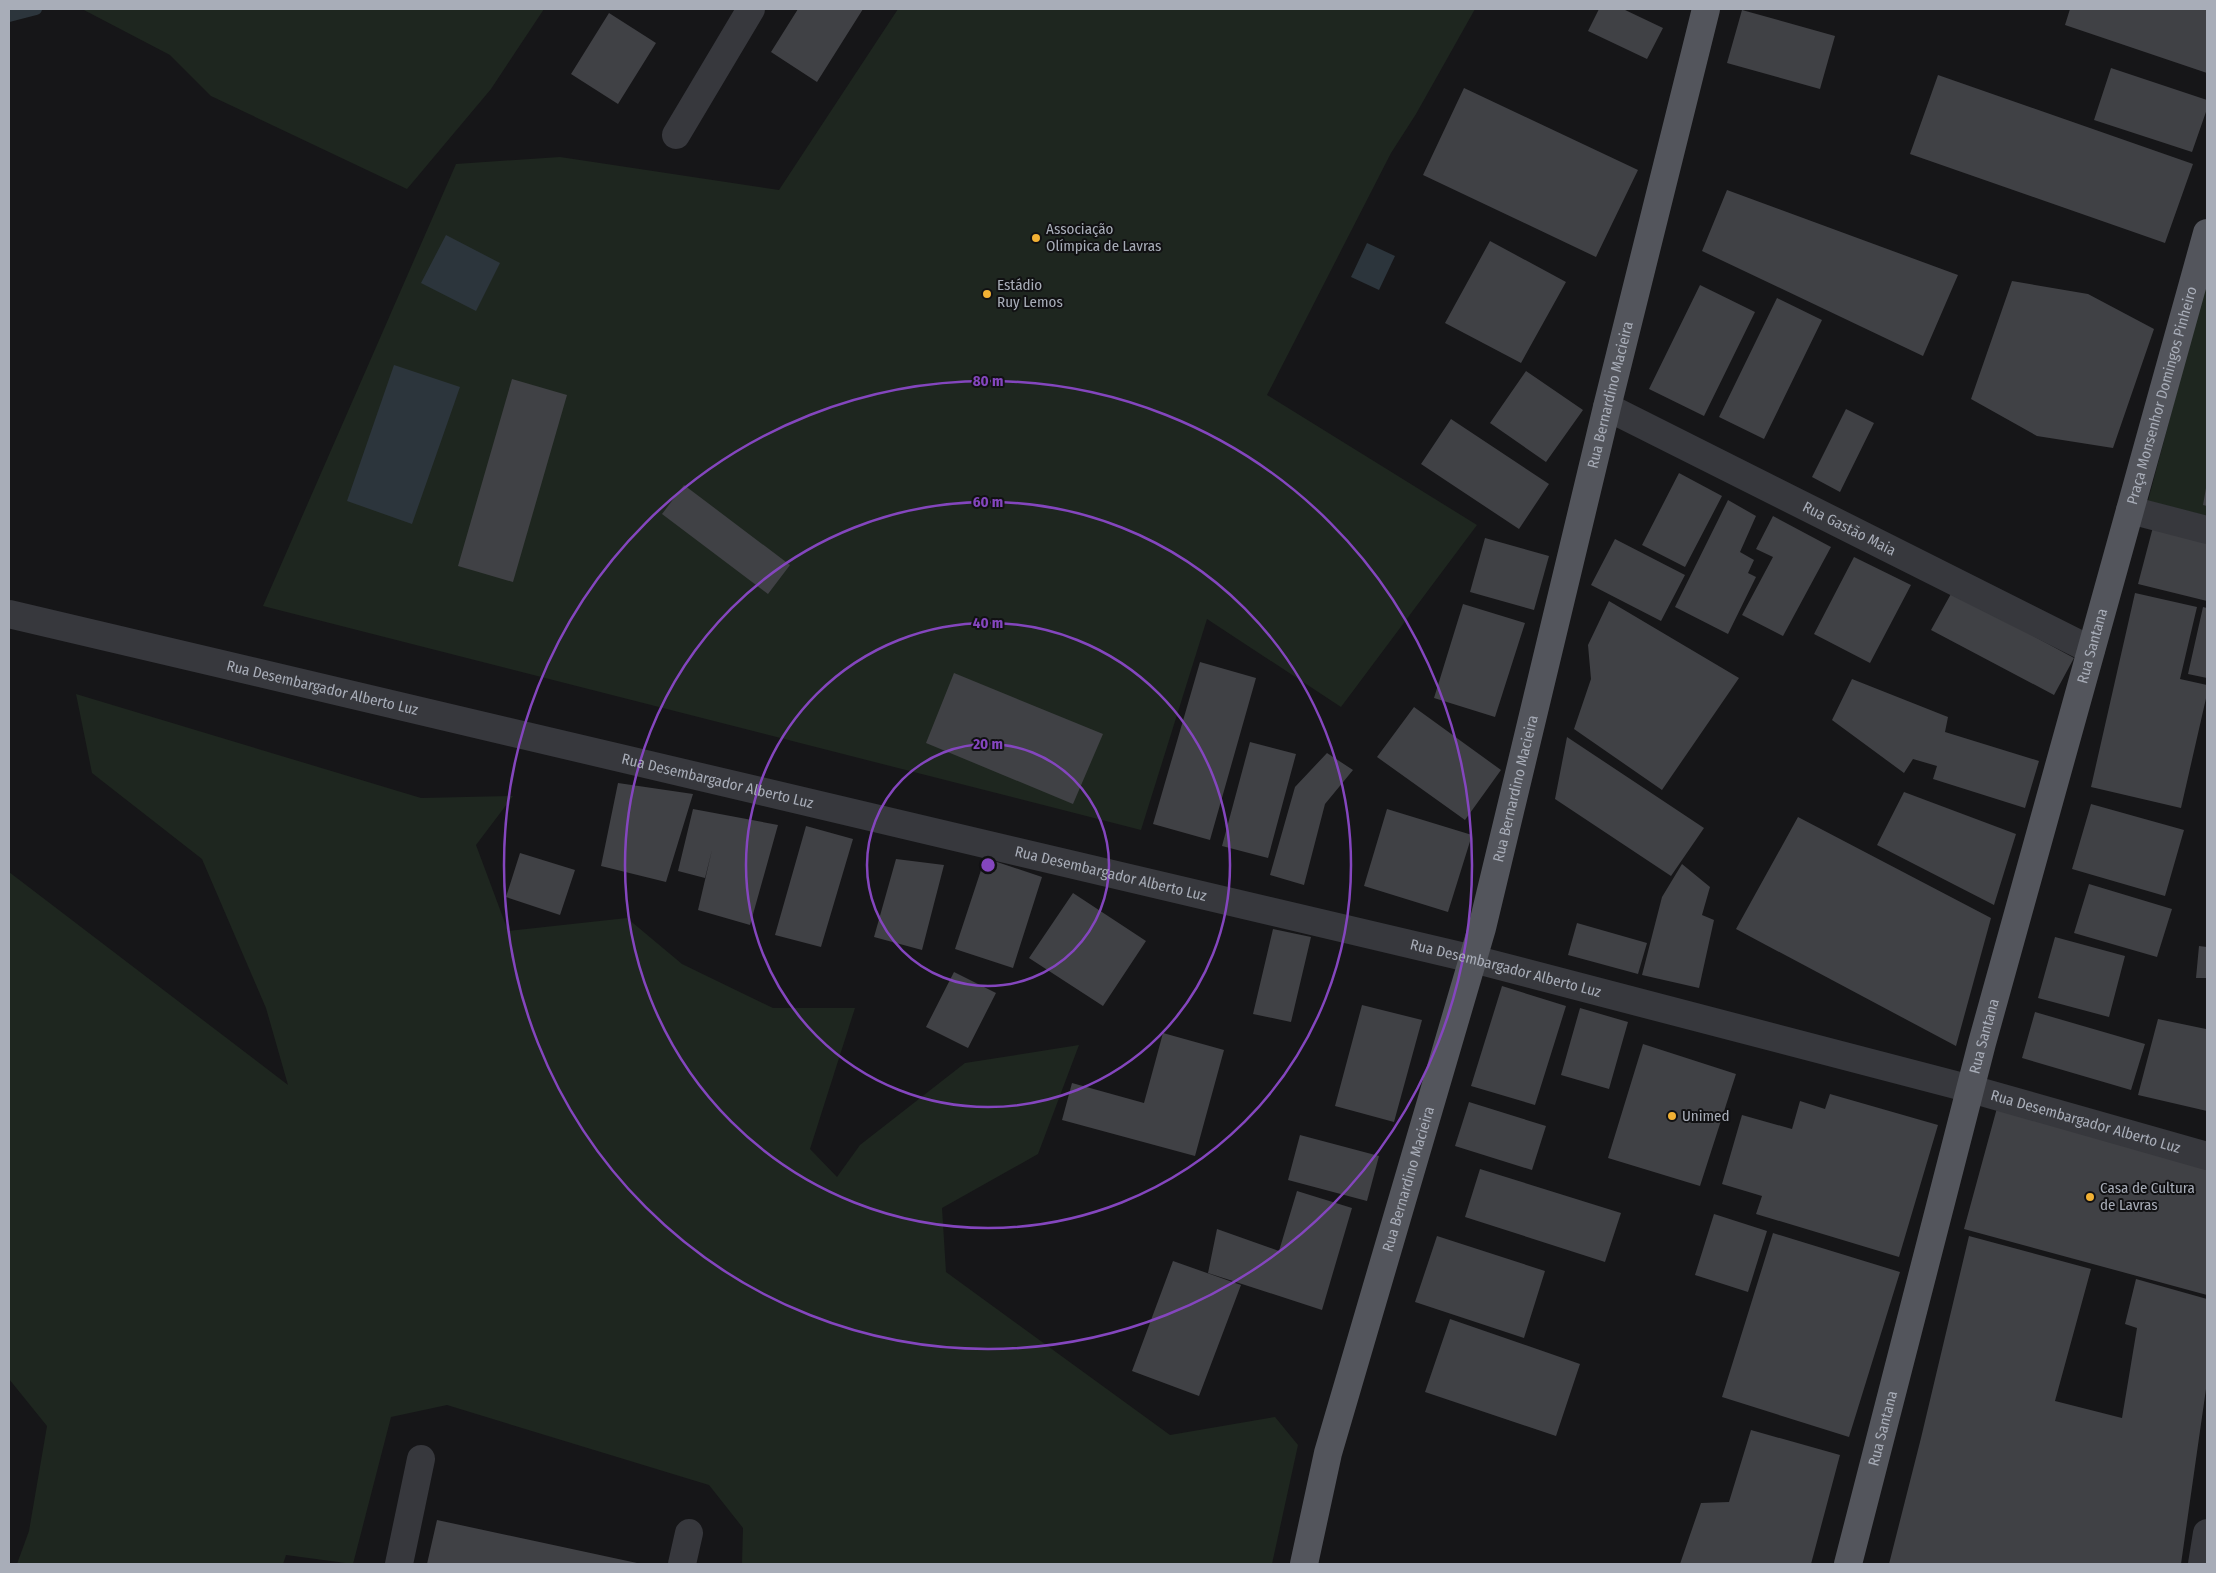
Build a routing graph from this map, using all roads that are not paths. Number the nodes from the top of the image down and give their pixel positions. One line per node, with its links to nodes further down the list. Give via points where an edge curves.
1 (751, 9): 3 (street)
2 (1706, 9): 5 (main road, Rua Bernardino Macieira)
3 (676, 135)
4 (2207, 233): 6 (main road, Praça Monsenhor Domingos Pinheiro)
5 (1607, 407): 9 (street, Rua Gastão Maia); 10 (main road, Rua Bernardino Macieira)
6 (2130, 510): 7 (street, Praça Monsenhor Domingos Pinheiro); 9 (main road, Rua Santana)
7 (2207, 530)
8 (9, 614): 10 (street, Rua Desembargador Alberto Luz)
9 (2091, 650): 11 (main road, Rua Santana)
10 (1473, 959): 11 (street, Rua Desembargador Alberto Luz); 18 (main road, Rua Bernardino Macieira, via 1328,1453)
11 (1971, 1089): 12 (street, Rua Desembargador Alberto Luz); 19 (main road, Rua Santana)
12 (2207, 1156)
13 (420, 1459): 16 (street)
14 (689, 1533): 17 (street)
15 (2207, 1533): 20 (street)
16 (399, 1564)
17 (682, 1564)
18 (1304, 1564)
19 (1848, 1564)
20 (2202, 1564)

